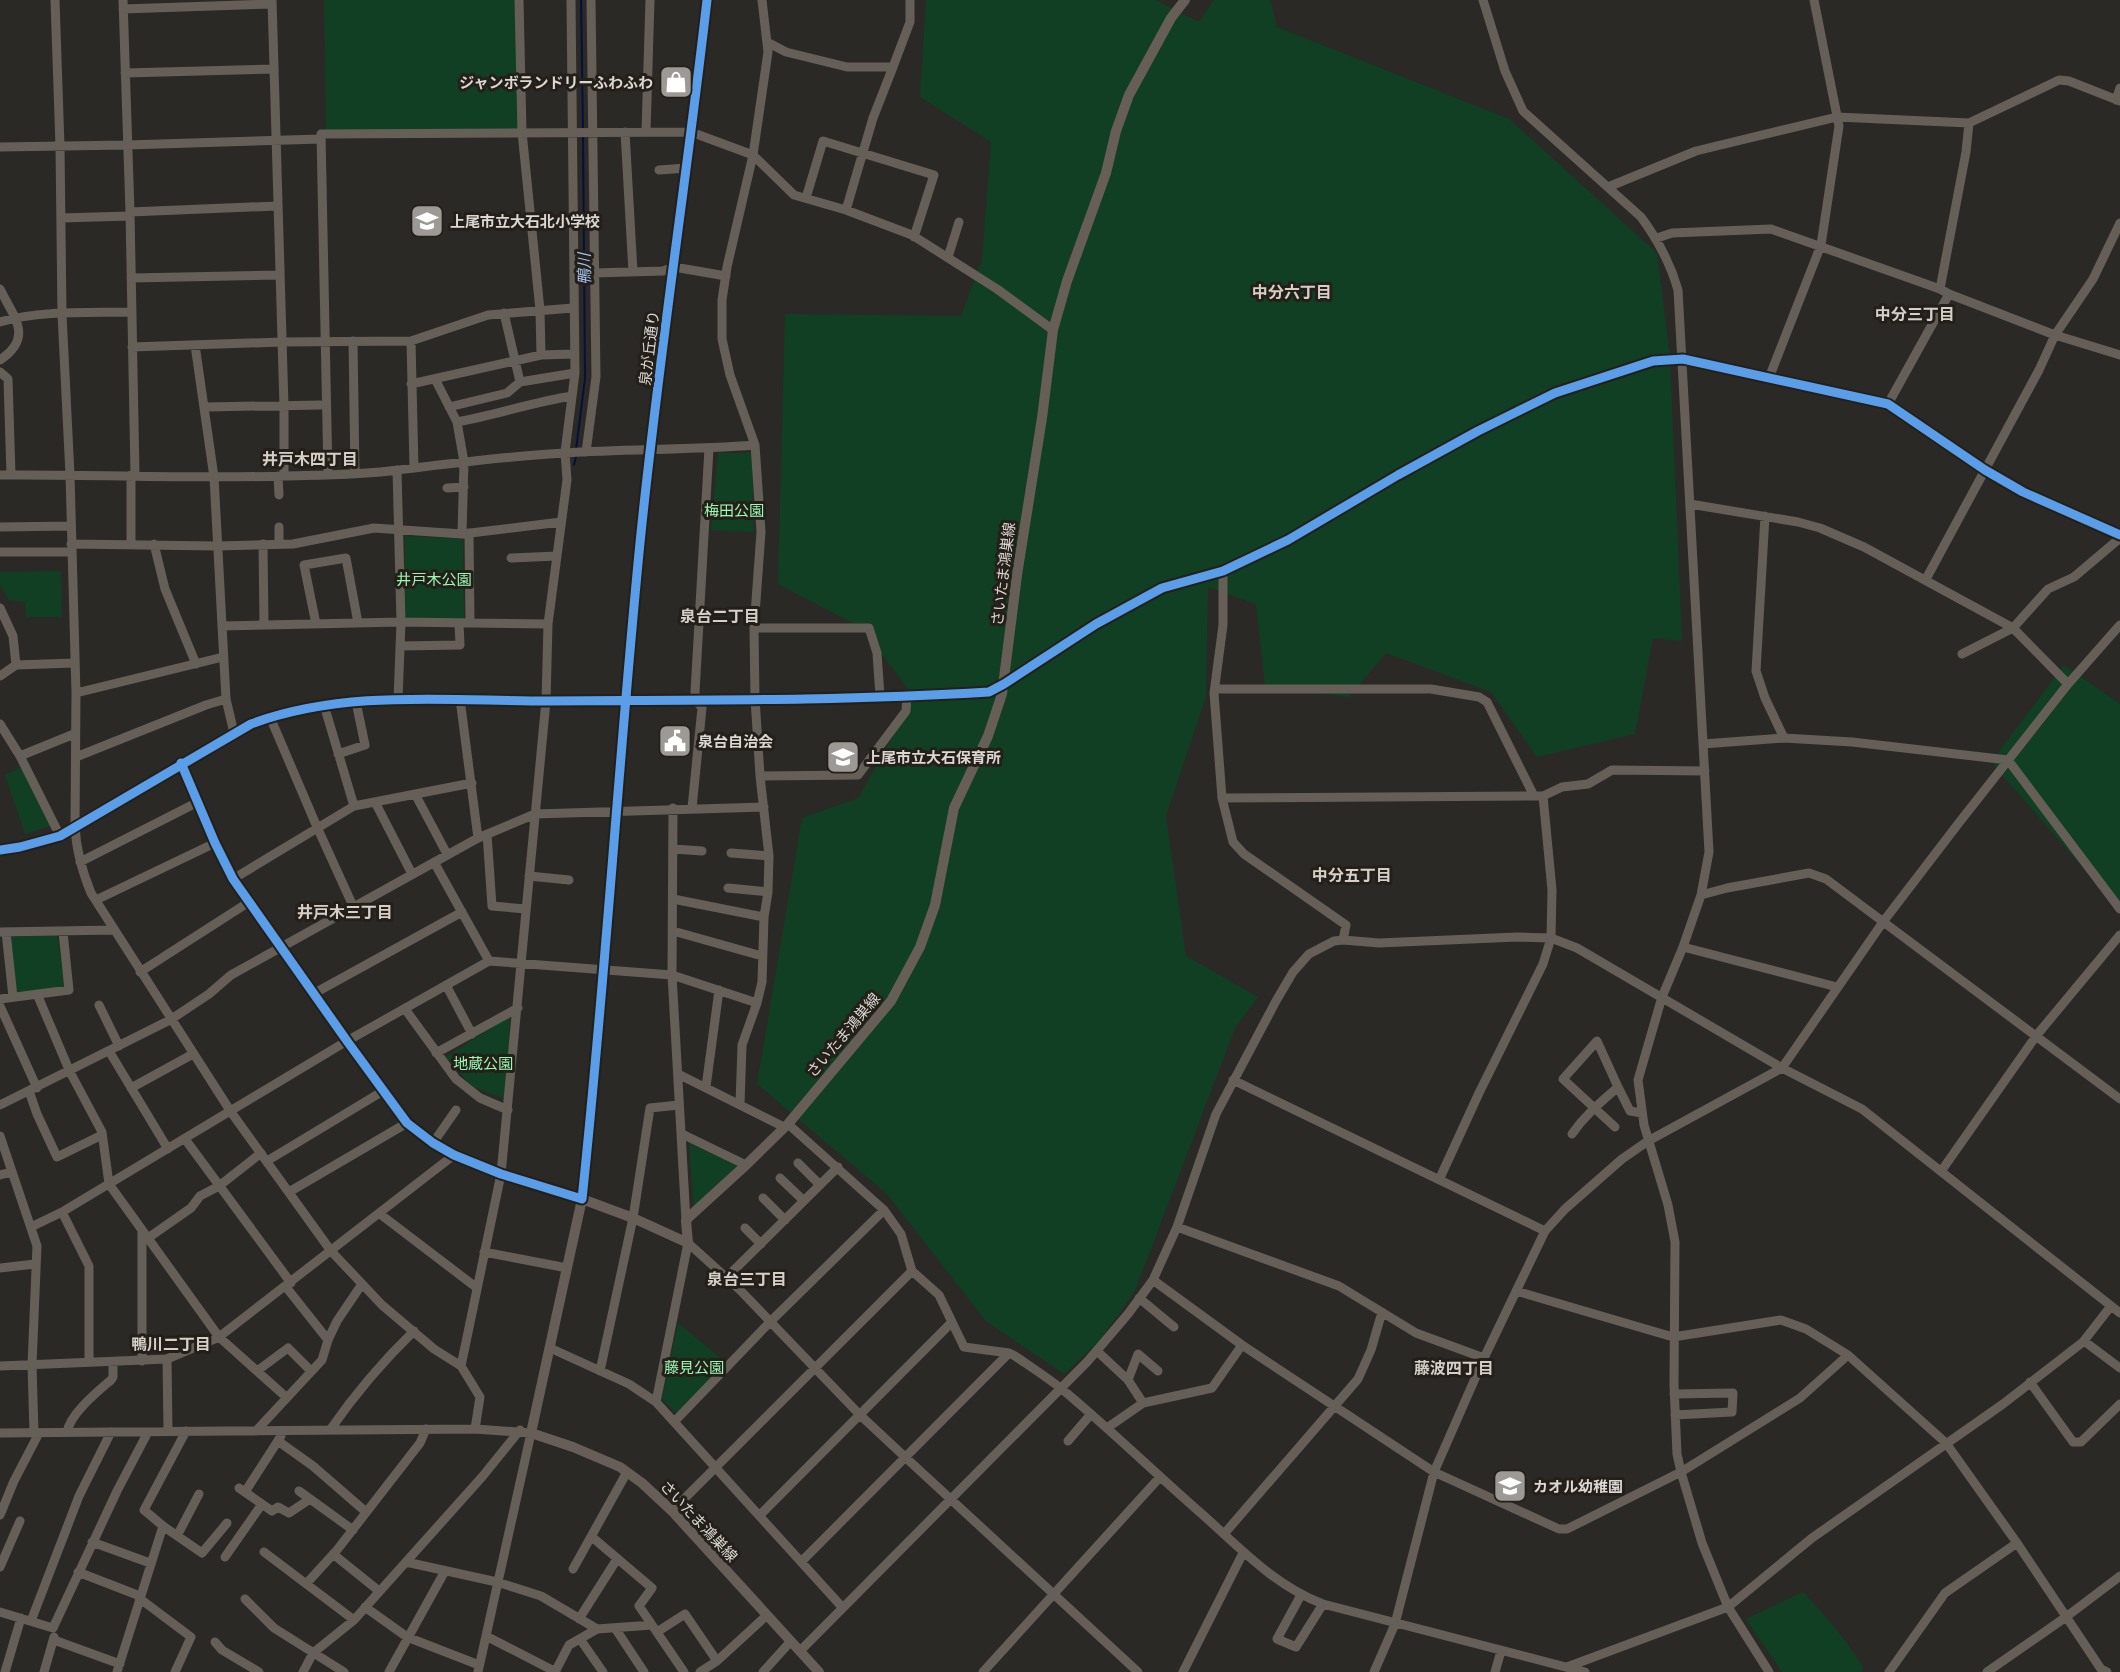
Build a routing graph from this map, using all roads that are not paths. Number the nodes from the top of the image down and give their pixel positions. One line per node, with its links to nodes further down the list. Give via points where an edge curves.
1 (56, 0): 31 (street)
2 (519, 0): 22 (street)
3 (571, 0): 26 (street)
4 (591, 0): 27 (street)
5 (650, 0): 24 (street)
6 (707, 0): 25 (street, 泉が丘通り)
7 (762, 0): 14 (street)
8 (910, 0): 15 (street, via 910,22)
9 (1185, 0): 65 (main road, さいたま鴻巣線, via 1129,95)
10 (1484, 0): 37 (street, via 1505,71 1523,111)
11 (1814, 0): 20 (street)
12 (272, 2): 13 (street); 16 (street)
13 (123, 5): 17 (street)
14 (767, 42): 15 (street, via 786,52 847,67); 34 (street)
15 (893, 67): 33 (street)
16 (274, 69): 17 (street); 29 (street)
17 (125, 73): 30 (street)
18 (2120, 88): 19 (street)
19 (2118, 101): 21 (street, via 2059,80)
20 (1837, 117): 21 (street); 37 (street, via 1696,151); 47 (street, via 1839,126)
21 (1969, 123): 55 (street)
22 (522, 132): 26 (street); 28 (street, via 321,134); 59 (street)
23 (625, 132): 24 (street); 27 (street); 50 (street)
24 (646, 132): 25 (street)
25 (691, 132): 34 (street); 35 (street, 泉が丘通り)
26 (573, 133): 27 (street); 58 (street)
27 (592, 133): 51 (street)
28 (321, 139): 29 (street); 70 (street)
29 (278, 141): 30 (street); 39 (street)
30 (127, 145): 31 (street); 41 (street)
31 (60, 146): 32 (street); 42 (street)
32 (0, 147)
33 (863, 153): 38 (street, via 823,141); 40 (street); 45 (street, via 934,175)
34 (753, 155): 38 (street, via 794,195); 53 (street)
35 (687, 168): 36 (street); 49 (street, 泉が丘通り)
36 (659, 170)
37 (1608, 187): 46 (street, via 1641,217)
38 (806, 198): 40 (street)
39 (277, 206): 41 (street); 52 (street)
40 (846, 210): 45 (street)
41 (130, 214): 42 (street); 54 (street)
42 (61, 218): 62 (street)
43 (959, 222): 48 (street)
44 (2120, 223): 66 (street, via 2093,279)
45 (914, 237): 48 (street)
46 (1657, 238): 47 (street, via 1672,233 1771,229); 76 (street, via 1678,290)
47 (1821, 245): 55 (street); 81 (street)
48 (948, 257): 65 (street)
49 (674, 267): 50 (street); 53 (street); 94 (street, 泉が丘通り)
50 (633, 272): 51 (street)
51 (594, 273): 96 (street, via 596,377)
52 (280, 275): 54 (street); 69 (street)
53 (726, 276): 93 (street, via 722,339 729,375)
54 (131, 278): 60 (street)
55 (1940, 289): 57 (street)
56 (0, 290): 63 (street)
57 (1949, 294): 66 (street); 86 (street)
58 (573, 308): 59 (street); 73 (street)
59 (540, 310): 61 (street); 75 (street)
60 (131, 312): 62 (street); 72 (street)
61 (504, 313): 68 (street); 78 (street)
62 (62, 314): 63 (street); 107 (street)
63 (14, 318): 64 (street); 77 (street, via 20,337 10,354)
64 (0, 322)
65 (1053, 330): 152 (main road, さいたま鴻巣線)
66 (2055, 335): 74 (street); 101 (street)
67 (353, 341): 68 (street); 70 (street); 102 (street)
68 (411, 341): 84 (street)
69 (282, 342): 70 (street); 71 (street); 87 (street)
70 (325, 342): 106 (street)
71 (195, 345): 72 (street); 89 (street)
72 (132, 347): 105 (street)
73 (574, 354): 75 (street); 80 (street)
74 (2120, 355)
75 (541, 356): 78 (street)
76 (1683, 359): 81 (street); 113 (street); 131 (street, via 1653,361 1555,393 1398,475 1288,540)
77 (0, 360)
78 (515, 361): 82 (street); 83 (street)
79 (0, 372): 92 (street, via 8,379)
80 (574, 372): 83 (street); 85 (street)
81 (1769, 378): 86 (street)
82 (435, 379): 84 (street); 90 (street)
83 (519, 382): 90 (street, via 507,393)
84 (411, 384): 99 (street)
85 (572, 396): 91 (street); 97 (street)
86 (1888, 404): 101 (street)
87 (284, 405): 88 (street); 89 (street); 108 (street)
88 (320, 405)
89 (205, 407): 109 (street)
90 (449, 407): 91 (street)
91 (457, 422): 98 (street)
92 (5, 423): 104 (street)
93 (755, 445): 95 (street); 143 (street, via 761,532)
94 (652, 448): 95 (street); 96 (street); 162 (street, 泉が丘通り)
95 (709, 448): 163 (street)
96 (586, 452): 97 (street)
97 (565, 453): 98 (street); 115 (street, via 567,480)
98 (464, 462): 99 (street); 110 (street)
99 (414, 468): 100 (street)
100 (397, 470): 102 (street); 119 (street)
101 (1985, 470): 121 (street); 132 (street)
102 (355, 473): 106 (street)
103 (0, 475): 104 (street)
104 (11, 475): 107 (street)
105 (133, 475): 107 (street); 109 (street); 122 (street)
106 (328, 475): 108 (street)
107 (70, 476): 116 (street)
108 (281, 476): 109 (street); 112 (street)
109 (214, 477): 126 (street)
110 (464, 487): 111 (street); 120 (street)
111 (447, 488)
112 (279, 495)
113 (1690, 504): 114 (street); 172 (street)
114 (1765, 516): 132 (street, via 1820,528); 171 (street, via 1756,672)
115 (561, 522): 120 (street); 129 (street)
116 (71, 526): 117 (street); 127 (street)
117 (0, 527)
118 (279, 527): 125 (street)
119 (398, 530): 120 (street); 125 (street, via 374,528); 134 (street)
120 (465, 534): 137 (street)
121 (2120, 537): 144 (street, via 2074,577 2048,589)
122 (131, 543): 123 (street); 127 (street)
123 (154, 544): 126 (street); 149 (street, via 165,589)
124 (263, 544): 125 (street); 126 (street); 140 (street)
125 (279, 544)
126 (217, 546): 142 (street)
127 (72, 548): 128 (street); 148 (street)
128 (0, 552)
129 (557, 555): 130 (street); 139 (street)
130 (511, 558)
131 (1223, 571): 152 (street, via 1162,588 1096,624); 154 (street, via 1223,625)
132 (1926, 579): 144 (street)
133 (0, 608): 150 (street, via 13,636)
134 (401, 622): 135 (street); 136 (street); 145 (street)
135 (358, 623): 138 (street); 138 (street, via 346,558 304,565)
136 (459, 623): 137 (street); 145 (street, via 460,645)
137 (470, 623): 139 (street)
138 (316, 624): 140 (street)
139 (548, 624): 164 (street)
140 (264, 625): 142 (street)
141 (2120, 625): 153 (street)
142 (222, 626): 147 (street)
143 (754, 628): 156 (street, via 868,628 877,652); 160 (street)
144 (2013, 628): 146 (street); 153 (street)
145 (400, 646): 161 (street)
146 (1962, 654)
147 (223, 657): 149 (street); 158 (street)
148 (74, 663): 150 (street); 155 (street)
149 (196, 664): 155 (street)
150 (16, 665): 151 (street)
151 (0, 676)
152 (1004, 684): 157 (street, via 989,692); 276 (main road, さいたま鴻巣線, via 988,736 954,808 935,905 920,947 891,1002)
153 (2068, 684): 176 (street)
154 (1215, 689): 182 (street, via 1431,689 1479,697 1487,702); 183 (street)
155 (76, 693): 170 (street)
156 (880, 696): 157 (street); 160 (street)
157 (907, 696): 179 (street, via 906,711 858,775)
158 (226, 699): 169 (street); 175 (street)
159 (460, 699): 161 (street); 164 (street); 180 (street)
160 (756, 699): 163 (street); 179 (street)
161 (398, 700): 165 (street)
162 (625, 700): 163 (street); 164 (street); 190 (street, 泉が丘通り)
163 (696, 700): 189 (street, via 702,708)
164 (546, 701): 191 (street)
165 (356, 702): 166 (street); 173 (street, via 365,745)
166 (324, 705): 167 (street); 173 (street)
167 (270, 717): 169 (street); 193 (street)
168 (0, 724): 174 (street)
169 (234, 733): 177 (street)
170 (74, 734): 174 (street); 175 (street)
171 (1784, 738): 172 (street); 176 (street)
172 (1703, 744): 178 (street)
173 (338, 754): 186 (street)
174 (20, 756): 194 (street)
175 (76, 757): 192 (street)
176 (2008, 760): 217 (street); 220 (street)
177 (181, 763): 184 (street); 192 (street)
178 (1705, 771): 182 (street, via 1612,770 1588,784); 211 (street, via 1709,852)
179 (760, 776): 187 (street)
180 (472, 783): 181 (street); 195 (street)
181 (416, 794): 185 (street); 201 (street)
182 (1539, 796): 183 (street); 226 (street, via 1552,890)
183 (1222, 798): 227 (street, via 1233,842 1244,854 1346,925)
184 (198, 802): 196 (street); 203 (street)
185 (375, 802): 186 (street); 205 (street)
186 (354, 806): 193 (street)
187 (764, 807): 189 (street); 202 (street)
188 (673, 808): 189 (street); 190 (street); 197 (street)
189 (692, 808)
190 (616, 810): 191 (street); 233 (street, 泉が丘通り)
191 (535, 814): 195 (street); 206 (street)
192 (75, 826): 194 (street); 203 (street)
193 (317, 827): 207 (street); 215 (street)
194 (60, 836): 198 (street)
195 (482, 836): 201 (street); 216 (street, via 492,906)
196 (215, 843): 207 (street); 213 (street)
197 (673, 849): 199 (street); 212 (street)
198 (0, 850)
199 (702, 851)
200 (731, 853): 202 (street)
201 (447, 854): 204 (street)
202 (769, 856): 210 (street)
203 (80, 862): 213 (street)
204 (434, 862): 205 (street); 218 (street)
205 (412, 874): 215 (street)
206 (529, 876): 208 (street); 216 (street)
207 (233, 879): 214 (street)
208 (568, 880)
209 (728, 888): 210 (street)
210 (768, 892): 219 (street)
211 (1701, 895): 220 (street, via 1809,873 1826,879); 229 (street)
212 (673, 899): 219 (street); 222 (street)
213 (96, 900): 221 (street)
214 (249, 902): 228 (street); 234 (street)
215 (353, 906): 228 (street)
216 (526, 909): 232 (street)
217 (2120, 909)
218 (462, 912): 231 (street); 240 (street)
219 (764, 917): 230 (street)
220 (1883, 922): 237 (street); 251 (street)
221 (114, 930): 224 (street); 234 (street)
222 (673, 931): 230 (street); 235 (street)
223 (3, 932): 224 (street); 241 (street)
224 (63, 932): 239 (street, via 69,990)
225 (2120, 935): 251 (street)
226 (1551, 938): 227 (street, via 1378,943); 242 (street, via 1577,948); 296 (street, via 1543,964)
227 (1343, 940): 260 (street, via 1309,954 1293,972)
228 (280, 947): 240 (street); 249 (street, via 231,975)
229 (1683, 947): 237 (street); 242 (street)
230 (762, 956): 244 (street)
231 (489, 961): 232 (street); 236 (street)
232 (521, 963): 233 (street); 247 (street)
233 (602, 969): 235 (street); 302 (street, 泉が丘通り)
234 (140, 972): 249 (street)
235 (672, 975): 238 (street); 259 (street)
236 (446, 985): 248 (street); 250 (street)
237 (1837, 987): 257 (street)
238 (719, 990): 244 (street); 261 (street)
239 (37, 994): 241 (street); 258 (street)
240 (313, 994): 252 (street)
241 (13, 997): 243 (street)
242 (1662, 997): 257 (street); 274 (street, via 1638,1080)
243 (0, 999)
244 (757, 1003): 267 (street, via 742,1045)
245 (99, 1005): 253 (street)
246 (0, 1006): 264 (street)
247 (518, 1008): 250 (street); 272 (street)
248 (405, 1009): 252 (street); 255 (street)
249 (170, 1020): 253 (street); 256 (street)
250 (472, 1034): 255 (street)
251 (2036, 1036): 266 (street); 291 (street)
252 (347, 1041): 265 (street); 273 (street)
253 (119, 1046): 254 (street)
254 (109, 1051): 258 (street); 263 (street)
255 (436, 1053): 272 (street, via 456,1079 480,1098)
256 (193, 1054): 263 (street); 273 (street)
257 (1782, 1068): 283 (street); 291 (street, via 1862,1109)
258 (70, 1072): 264 (street); 280 (street)
259 (678, 1074): 261 (street); 269 (street)
260 (1233, 1080): 296 (street); 311 (street, via 1216,1114)
261 (706, 1086): 267 (street)
262 (1618, 1087): 270 (street); 270 (street, via 1597,1041 1563,1078); 274 (street, via 1630,1111)
263 (131, 1088): 285 (street)
264 (33, 1089): 268 (street); 280 (street, via 57,1156)
265 (383, 1091): 275 (street); 287 (street)
266 (2120, 1099)
267 (740, 1104): 276 (street)
268 (0, 1105)
269 (679, 1106): 278 (street); 307 (street, via 650,1108)
270 (1595, 1108): 277 (street); 279 (street)
271 (456, 1110): 284 (street)
272 (508, 1110): 293 (street)
273 (231, 1112): 282 (street); 287 (street)
274 (1642, 1113): 283 (street)
275 (407, 1123): 284 (street); 300 (street)
276 (786, 1125): 289 (main road, さいたま鴻巣線); 290 (street)
277 (1615, 1127)
278 (682, 1134): 289 (street); 309 (street)
279 (1572, 1134)
280 (102, 1135): 297 (street)
281 (0, 1136): 292 (street)
282 (185, 1139): 285 (street); 299 (street)
283 (1648, 1142): 314 (street, via 1622,1159); 339 (street, via 1675,1242)
284 (433, 1143): 286 (street)
285 (168, 1149): 297 (street)
286 (454, 1155): 293 (street); 306 (street)
287 (264, 1157): 299 (street); 300 (street)
288 (798, 1163): 298 (street)
289 (746, 1165): 309 (main road, さいたま鴻巣線)
290 (838, 1167): 298 (street); 304 (street)
291 (1942, 1170): 331 (street)
292 (12, 1172): 294 (street); 310 (street)
293 (501, 1174): 302 (street); 319 (street)
294 (0, 1175)
295 (780, 1178): 303 (street)
296 (1439, 1180): 314 (street)
297 (109, 1184): 305 (street); 313 (street)
298 (820, 1185): 303 (street)
299 (219, 1186): 315 (street, via 200,1196 191,1208); 327 (street)
300 (289, 1192): 318 (street)
301 (763, 1198): 308 (street)
302 (582, 1199): 307 (main road); 322 (main road)
303 (804, 1201): 308 (street)
304 (884, 1210): 323 (street, via 901,1234); 334 (street)
305 (62, 1212): 310 (street); 350 (street, via 89,1266)
306 (380, 1214): 318 (street); 328 (street)
307 (633, 1218): 316 (main road); 359 (street)
308 (785, 1220): 317 (street)
309 (686, 1221): 316 (main road)
310 (31, 1227): 320 (street, via 37,1246)
311 (1177, 1227): 325 (street); 332 (street, via 1339,1286)
312 (745, 1228): 317 (street)
313 (142, 1230): 315 (street); 349 (street)
314 (1545, 1231): 329 (street)
315 (148, 1238): 338 (street)
316 (688, 1243): 324 (street); 366 (street)
317 (761, 1244): 324 (street)
318 (331, 1251): 326 (street); 327 (street)
319 (484, 1252): 322 (street); 328 (street)
320 (36, 1264): 321 (street); 352 (street)
321 (0, 1268)
322 (567, 1268): 343 (main road)
323 (912, 1271): 335 (street, via 939,1295); 355 (street)
324 (726, 1278): 334 (street)
325 (1153, 1280): 330 (street); 342 (street)
326 (362, 1284): 337 (street); 340 (street)
327 (289, 1285): 338 (street); 340 (street)
328 (477, 1288): 354 (street)
329 (1516, 1291): 339 (street); 347 (street)
330 (1139, 1298): 336 (street); 344 (street)
331 (2111, 1306): 333 (street); 341 (street)
332 (1382, 1312): 347 (street, via 1416,1333); 369 (street, via 1358,1379)
333 (2120, 1313)
334 (770, 1322): 355 (street); 373 (street)
335 (951, 1323): 345 (street, via 964,1347); 371 (street)
336 (1174, 1327)
337 (414, 1331): 354 (street); 377 (street, via 360,1388)
338 (219, 1337): 348 (street); 357 (street)
339 (1673, 1337): 346 (street, via 1781,1320 1806,1329); 364 (street)
340 (328, 1340): 358 (street, via 322,1360)
341 (2085, 1341): 356 (street); 362 (street)
342 (1242, 1345): 367 (street, via 1212,1388); 369 (street)
343 (550, 1348): 359 (street); 386 (main road)
344 (1097, 1351): 361 (street); 363 (street)
345 (1009, 1353): 363 (street); 392 (street)
346 (1848, 1355): 391 (street); 396 (street, via 1800,1398)
347 (1484, 1358): 395 (street)
348 (166, 1359): 349 (street); 379 (street)
349 (142, 1360): 351 (street)
350 (89, 1362): 351 (street); 352 (street)
351 (113, 1362): 383 (street, via 113,1377 88,1400 68,1425)
352 (32, 1365): 353 (street); 388 (street)
353 (0, 1366)
354 (461, 1366): 376 (street, via 480,1397)
355 (815, 1368): 371 (street); 393 (street)
356 (2120, 1368)
357 (257, 1371): 358 (street, via 288,1348); 365 (street)
358 (311, 1371): 365 (street)
359 (600, 1371): 366 (street)
360 (1158, 1371): 361 (street, via 1138,1354)
361 (1128, 1380): 367 (street)
362 (2030, 1382): 368 (street, via 2073,1442 2081,1442); 391 (street)
363 (1061, 1389): 370 (street); 401 (street)
364 (1674, 1394): 372 (street); 372 (street, via 1733,1393 1732,1412)
365 (286, 1397): 381 (street)
366 (656, 1402): 373 (street)
367 (1143, 1403): 374 (street)
368 (2120, 1404)
369 (1335, 1407): 395 (street); 411 (street)
370 (1091, 1414): 374 (street); 390 (street)
371 (860, 1415): 392 (street); 406 (street)
372 (1675, 1415): 396 (street)
373 (675, 1421): 393 (street)
374 (1107, 1428): 397 (street)
375 (426, 1429): 376 (street); 377 (street); 404 (street, via 420,1443)
376 (475, 1429): 378 (street)
377 (330, 1430): 382 (street)
378 (520, 1430): 386 (street); 421 (street)
379 (168, 1431): 380 (street); 385 (street)
380 (186, 1431): 381 (street); 409 (street, via 144,1510)
381 (256, 1431): 382 (street)
382 (284, 1431): 389 (street)
383 (67, 1432): 384 (street); 388 (street)
384 (111, 1432): 385 (street); 446 (street, via 79,1496)
385 (148, 1432): 414 (street)
386 (531, 1432): 394 (main road, さいたま鴻巣線); 429 (street)
387 (0, 1433): 388 (street)
388 (37, 1433): 405 (street)
389 (278, 1441): 402 (street, via 242,1490); 404 (street, via 314,1466)
390 (1068, 1441)
391 (1946, 1443): 415 (street); 439 (street, via 1812,1538)
392 (905, 1457): 401 (street); 422 (street)
393 (717, 1467): 403 (street); 406 (street)
394 (627, 1472): 403 (main road, さいたま鴻巣線); 413 (street)
395 (1434, 1472): 396 (street, via 1558,1529 1567,1529); 447 (street)
396 (1681, 1472): 439 (street, via 1702,1543)
397 (1160, 1477): 411 (street); 432 (street)
398 (299, 1491): 400 (street)
399 (199, 1494): 412 (street)
400 (310, 1499): 402 (street, via 289,1513 278,1507 272,1511); 410 (street)
401 (950, 1500): 432 (street); 438 (street)
402 (262, 1504): 419 (street)
403 (672, 1511): 441 (main road, さいたま鴻巣線)
404 (366, 1512): 410 (street)
405 (0, 1515)
406 (760, 1515): 422 (street)
407 (20, 1521): 424 (street)
408 (227, 1523): 412 (street, via 202,1553)
409 (163, 1526): 412 (street); 423 (street)
410 (353, 1530): 418 (street)
411 (1224, 1534): 417 (street)
412 (177, 1536)
413 (592, 1537): 420 (street); 425 (street)
414 (92, 1542): 423 (street); 427 (street)
415 (2017, 1544): 442 (street); 490 (street, via 1945,1593)
416 (264, 1552): 430 (street)
417 (1243, 1552): 433 (street); 485 (street)
418 (333, 1554): 430 (street); 431 (street)
419 (225, 1557)
420 (617, 1559): 444 (street); 450 (street, via 652,1588 639,1606)
421 (406, 1562): 426 (street); 431 (street)
422 (801, 1562): 438 (street)
423 (150, 1563): 434 (street)
424 (0, 1567)
425 (573, 1569)
426 (444, 1571): 429 (street); 453 (street)
427 (78, 1572): 434 (street); 448 (street)
428 (2120, 1576): 442 (street)
429 (497, 1582): 444 (street, via 541,1596); 452 (street)
430 (306, 1584): 445 (street)
431 (379, 1591): 437 (street)
432 (1053, 1594): 483 (street); 484 (street)
433 (1301, 1595): 436 (street); 436 (street, via 1277,1639 1296,1647)
434 (140, 1597): 465 (street); 470 (street, via 191,1637)
435 (245, 1599): 460 (street, via 274,1628)
436 (1323, 1604): 447 (street)
437 (365, 1607): 445 (street); 453 (street)
438 (842, 1607): 458 (street)
439 (1728, 1607): 464 (street); 489 (street)
440 (0, 1612): 443 (street)
441 (766, 1616): 456 (main road, さいたま鴻巣線); 461 (street)
442 (2066, 1617): 467 (street); 491 (street)
443 (21, 1618): 446 (street); 462 (street)
444 (579, 1619): 451 (street)
445 (354, 1620): 460 (street)
446 (31, 1621): 448 (street)
447 (1395, 1624): 459 (street); 486 (street)
448 (53, 1628): 455 (street)
449 (615, 1628): 450 (street); 451 (street); 478 (street)
450 (655, 1628): 461 (street, via 685,1614); 479 (street)
451 (597, 1629): 454 (street)
452 (486, 1636): 466 (street); 476 (street)
453 (407, 1637): 466 (street); 475 (street)
454 (580, 1639): 476 (street, via 569,1646); 477 (street)
455 (54, 1640): 465 (street); 468 (street)
456 (790, 1641): 458 (main road, さいたま鴻巣線); 481 (street)
457 (215, 1642): 463 (street)
458 (800, 1651): 482 (main road, さいたま鴻巣線)
459 (1501, 1651): 464 (street); 487 (street)
460 (313, 1653): 473 (street); 474 (street)
461 (717, 1661): 480 (street)
462 (4, 1663)
463 (242, 1663): 471 (street); 472 (street)
464 (1566, 1667): 488 (street)
465 (119, 1668): 469 (street)
466 (479, 1668)
467 (2102, 1671)
468 (44, 1672)
469 (128, 1672)
470 (175, 1672)
471 (235, 1672)
472 (259, 1672)
473 (303, 1672)
474 (344, 1672)
475 (389, 1672)
476 (556, 1672)
477 (603, 1672)
478 (644, 1672)
479 (684, 1672)
480 (700, 1672)
481 (763, 1672)
482 (819, 1672)
483 (983, 1672)
484 (1138, 1672)
485 (1183, 1672)
486 (1374, 1672)
487 (1495, 1672)
488 (1582, 1672)
489 (1769, 1672)
490 (1889, 1672)
491 (1987, 1672)

